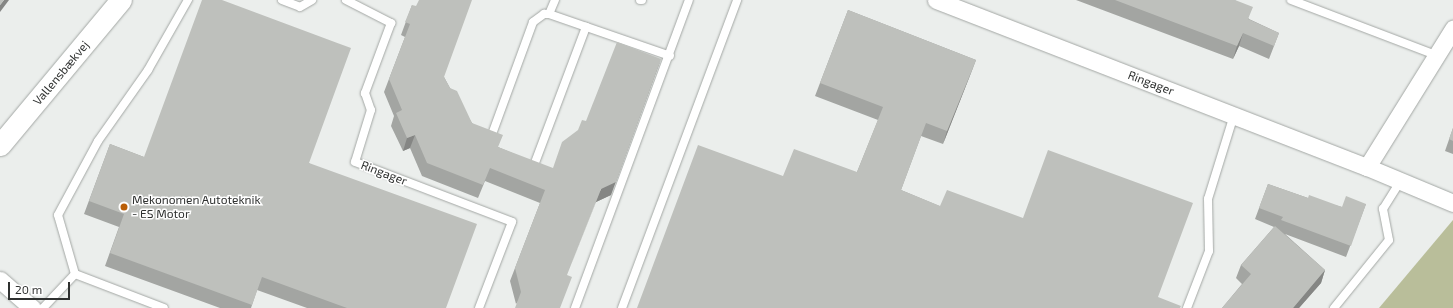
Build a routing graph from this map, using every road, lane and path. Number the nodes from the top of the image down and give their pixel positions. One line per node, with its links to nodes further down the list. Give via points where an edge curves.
1 (121, 0): 18 (street, Vallensbækvej)
2 (188, 0): 23 (lane, via 148,70 98,141 58,215)
3 (282, 0): 4 (lane, via 300,7)
4 (312, 0)
5 (346, 0): 28 (lane, Ringager, via 391,23 365,93 371,110 355,162 512,222)
6 (555, 0): 11 (lane)
7 (689, 0): 15 (lane)
8 (737, 0): 30 (lane)
9 (936, 0): 16 (street, Ringager)
10 (1292, 0): 14 (lane)
11 (550, 14): 12 (lane); 17 (lane, via 544,14 533,22)
12 (586, 27): 15 (lane); 20 (lane)
13 (1453, 29): 14 (street)
14 (1436, 55): 19 (street)
15 (670, 56): 29 (lane)
16 (1234, 115): 19 (street, Ringager); 31 (lane, via 1208,199 1209,251)
17 (491, 137)
18 (0, 145)
19 (1367, 167): 21 (street, Ringager)
20 (533, 168)
21 (1400, 182): 22 (street, Ringager); 32 (lane, via 1383,209 1389,240)
22 (1453, 203)
23 (74, 274): 26 (lane); 27 (lane)
24 (0, 280): 25 (street)
25 (32, 308)
26 (43, 308)
27 (164, 308)
28 (479, 308)
29 (575, 308)
30 (622, 308)
31 (1188, 308)
32 (1334, 308)

